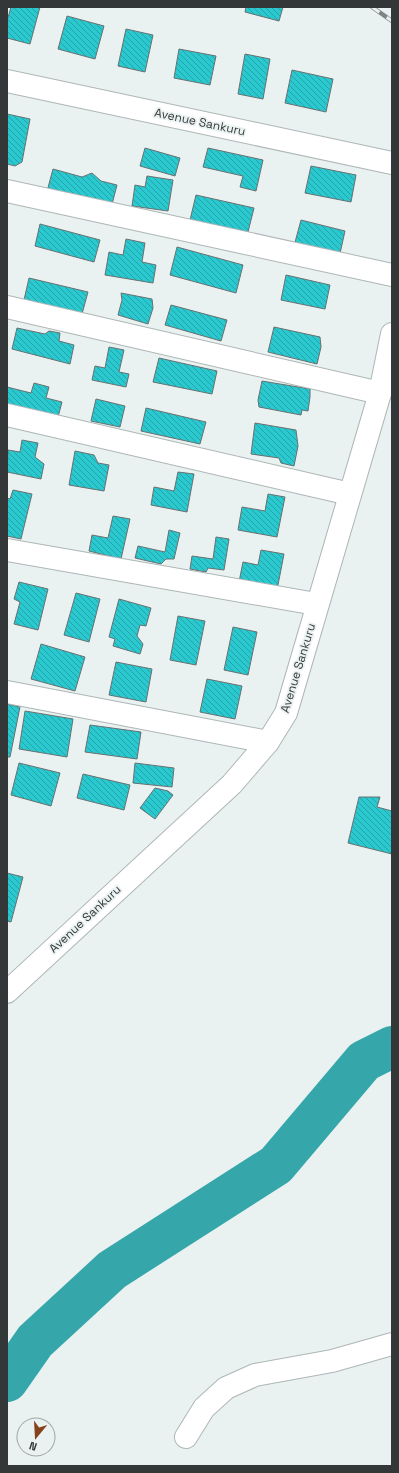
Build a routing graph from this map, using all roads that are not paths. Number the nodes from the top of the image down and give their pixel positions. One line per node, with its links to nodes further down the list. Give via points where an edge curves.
1 (7, 81): 2 (street, Avenue Sankuru)
2 (392, 163)
3 (7, 191): 4 (street)
4 (392, 275)
5 (7, 307): 7 (street)
6 (391, 339): 7 (street, Avenue Sankuru)
7 (380, 393): 9 (street, Avenue Sankuru)
8 (7, 415): 9 (street)
9 (350, 494): 11 (street, Avenue Sankuru)
10 (7, 550): 11 (street)
11 (316, 604): 13 (street, Avenue Sankuru, via 286,713)
12 (7, 692): 13 (street)
13 (268, 742): 14 (street, Avenue Sankuru, via 232,784)
14 (7, 992)
15 (392, 1344): 16 (street, via 332,1361 255,1375 226,1388 204,1408)
16 (186, 1437)

